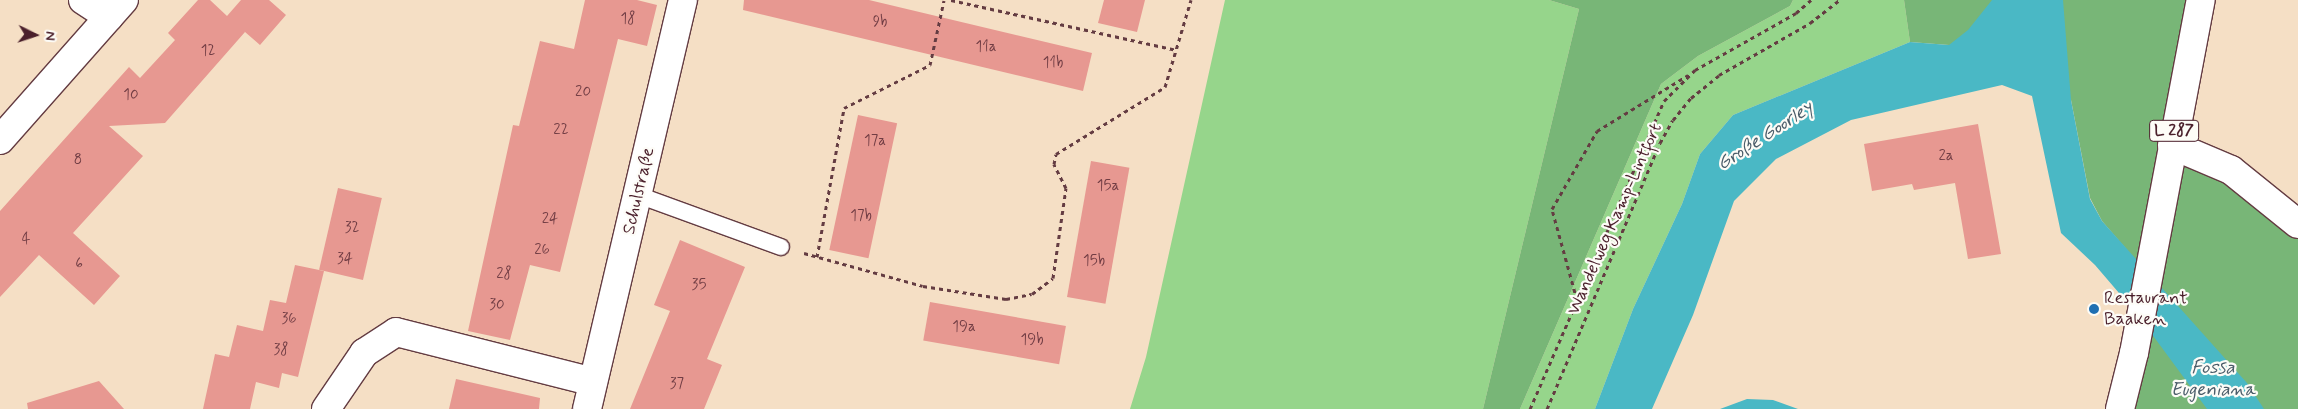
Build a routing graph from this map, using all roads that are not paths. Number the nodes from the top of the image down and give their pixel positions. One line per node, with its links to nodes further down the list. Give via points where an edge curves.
1 (83, 0): 4 (street)
2 (683, 0): 7 (street, Schulstraße)
3 (2201, 0): 6 (street, L 287)
4 (116, 8): 5 (street)
5 (0, 140)
6 (2172, 145): 8 (street, via 2231,170); 13 (street, L 287, via 2134,353)
7 (638, 195): 9 (lane); 10 (street, Schulstraße)
8 (2298, 224)
9 (781, 247)
10 (593, 382): 11 (street, via 396,332 364,353); 12 (street, Schulstraße)
11 (326, 409)
12 (587, 409)
13 (2120, 409)

